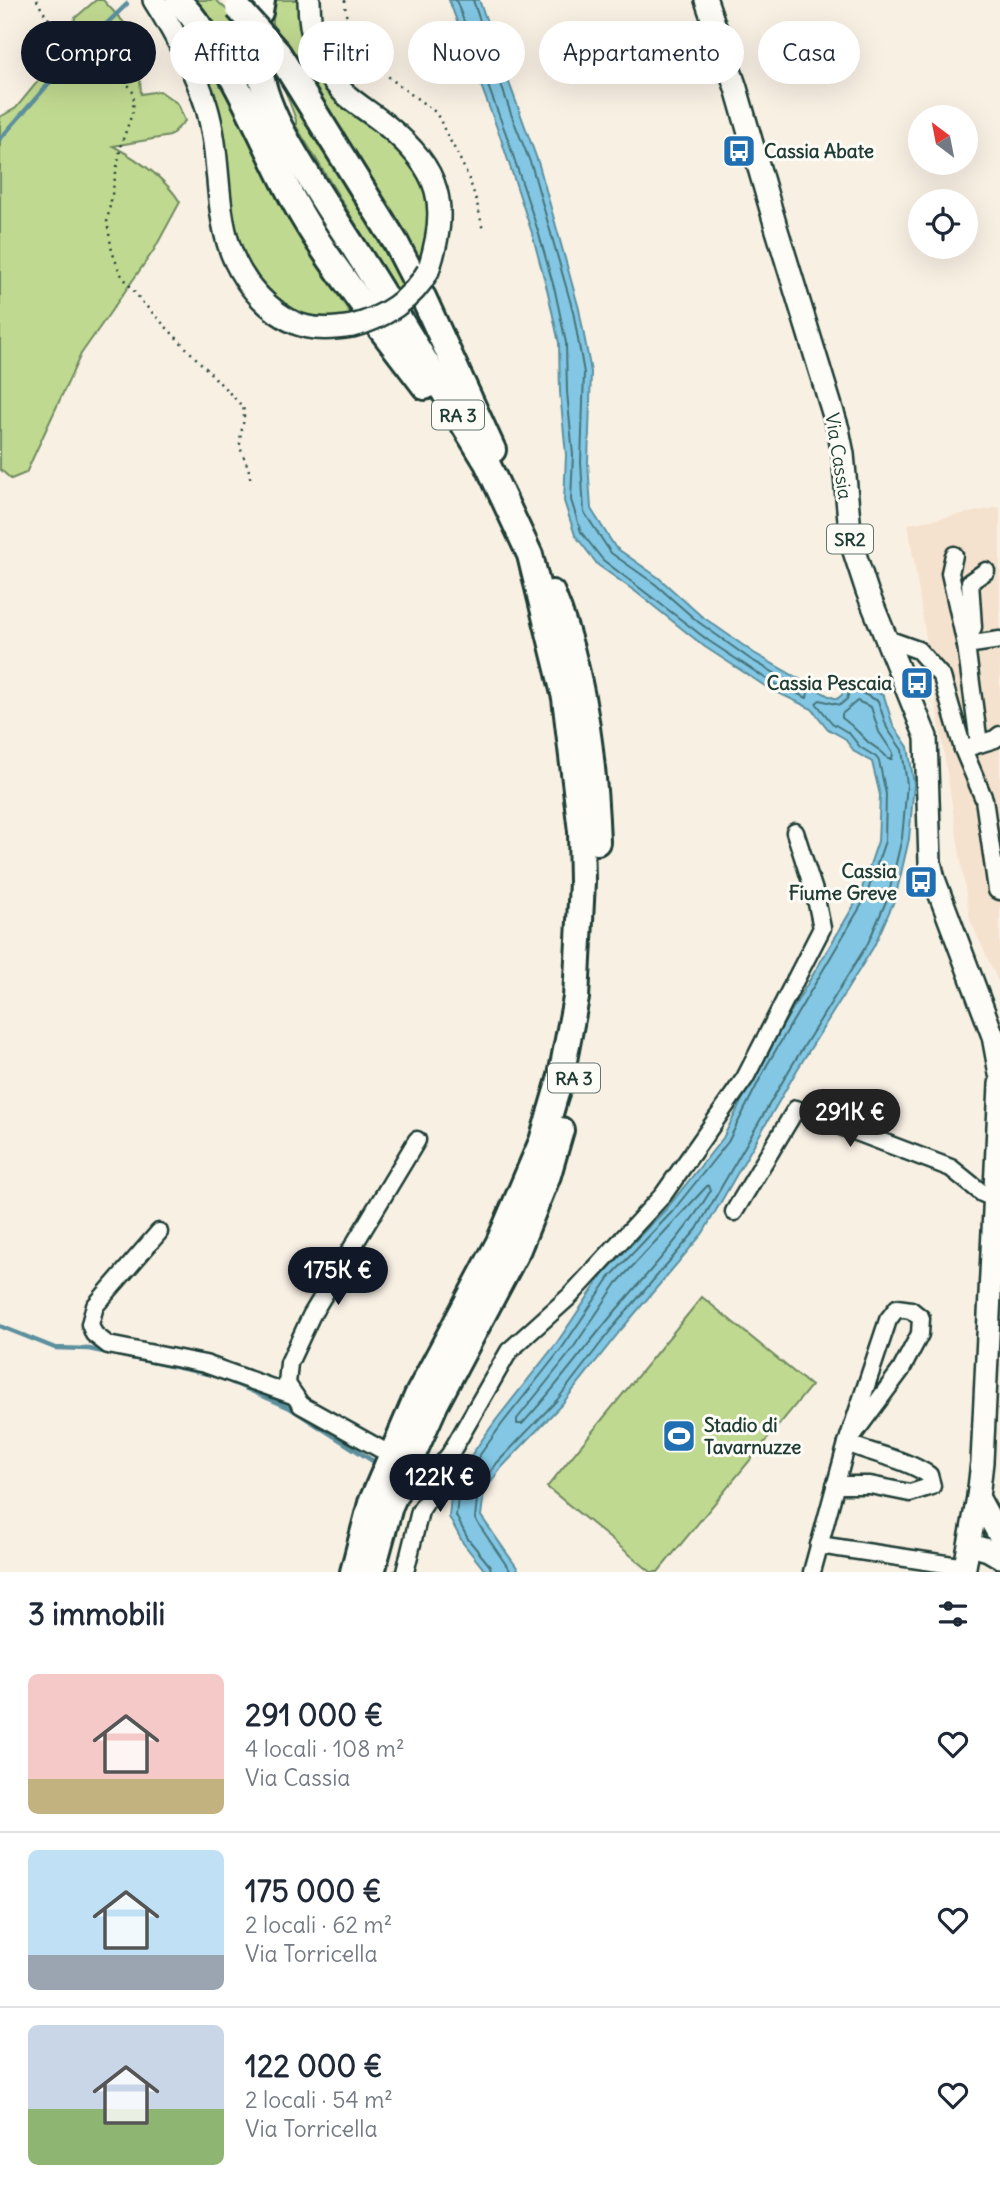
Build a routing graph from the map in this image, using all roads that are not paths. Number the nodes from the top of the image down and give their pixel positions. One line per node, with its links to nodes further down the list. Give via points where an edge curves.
1 (154, 0): 10 (main road, via 190,65 206,106 223,227 240,274 259,297 301,327 326,330)
2 (178, 0): 10 (highway, via 227,67 296,204 338,272)
3 (309, 0): 9 (main road, via 311,28 323,65 353,101 413,149 434,182 439,229)
4 (706, 0): 15 (main road, Via Cassia / SR2, via 838,429 851,542)
5 (247, 5): 6 (highway, bridge)
6 (254, 21)
7 (284, 75): 9 (highway)
8 (263, 84): 10 (highway, RA 3, via 272,111)
9 (421, 281): 10 (main road, bridge, via 396,307 372,320); 11 (highway, via 490,440)
10 (377, 316): 11 (highway, RA 3, via 487,463)
11 (512, 514): 12 (highway, RA 3)
12 (530, 555): 39 (highway, RA 3, via 565,698 581,831 576,998 542,1141 499,1242 417,1396 371,1503); 40 (highway, RA 3, via 550,589 565,629 593,774 598,878 586,1025 548,1175 518,1248 436,1403 390,1506)
13 (954, 555): 17 (street, via 950,573)
14 (986, 571): 17 (street, via 970,582 973,627)
15 (887, 639): 19 (street, via 918,650 942,677); 22 (main road, Via Cassia / SR2, via 926,737 934,879)
16 (1000, 639): 17 (street)
17 (966, 645): 19 (street)
18 (1000, 735): 19 (street)
19 (971, 746): 21 (street)
20 (795, 832): 41 (street, via 822,928 746,1079 663,1195 570,1296 509,1351 450,1454 420,1478 430,1496 420,1511)
21 (1000, 891)
22 (996, 1038): 23 (main road, Via Cassia / SR2)
23 (1000, 1073)
24 (1000, 1084): 26 (main road)
25 (417, 1140): 29 (street, via 311,1316 289,1363 287,1384)
26 (994, 1198): 27 (street, via 951,1168 796,1109); 33 (main road)
27 (734, 1212)
28 (159, 1232): 29 (street, via 95,1306 90,1324 94,1334 108,1345 205,1364)
29 (295, 1396): 31 (street, via 301,1405)
30 (847, 1443): 30 (street, via 888,1320 897,1308 911,1310 921,1318 920,1334 901,1370); 32 (street); 32 (street, via 915,1465 929,1475 932,1486 910,1493 870,1485)
31 (384, 1451)
32 (835, 1485): 36 (street)
33 (978, 1497): 34 (main road); 35 (main road)
34 (972, 1538): 35 (main road, via 984,1531); 37 (main road); 38 (main road)
35 (1000, 1539)
36 (819, 1545): 38 (street); 42 (street)
37 (1000, 1557)
38 (965, 1569)
39 (353, 1572)
40 (372, 1572)
41 (405, 1572)
42 (812, 1572)

